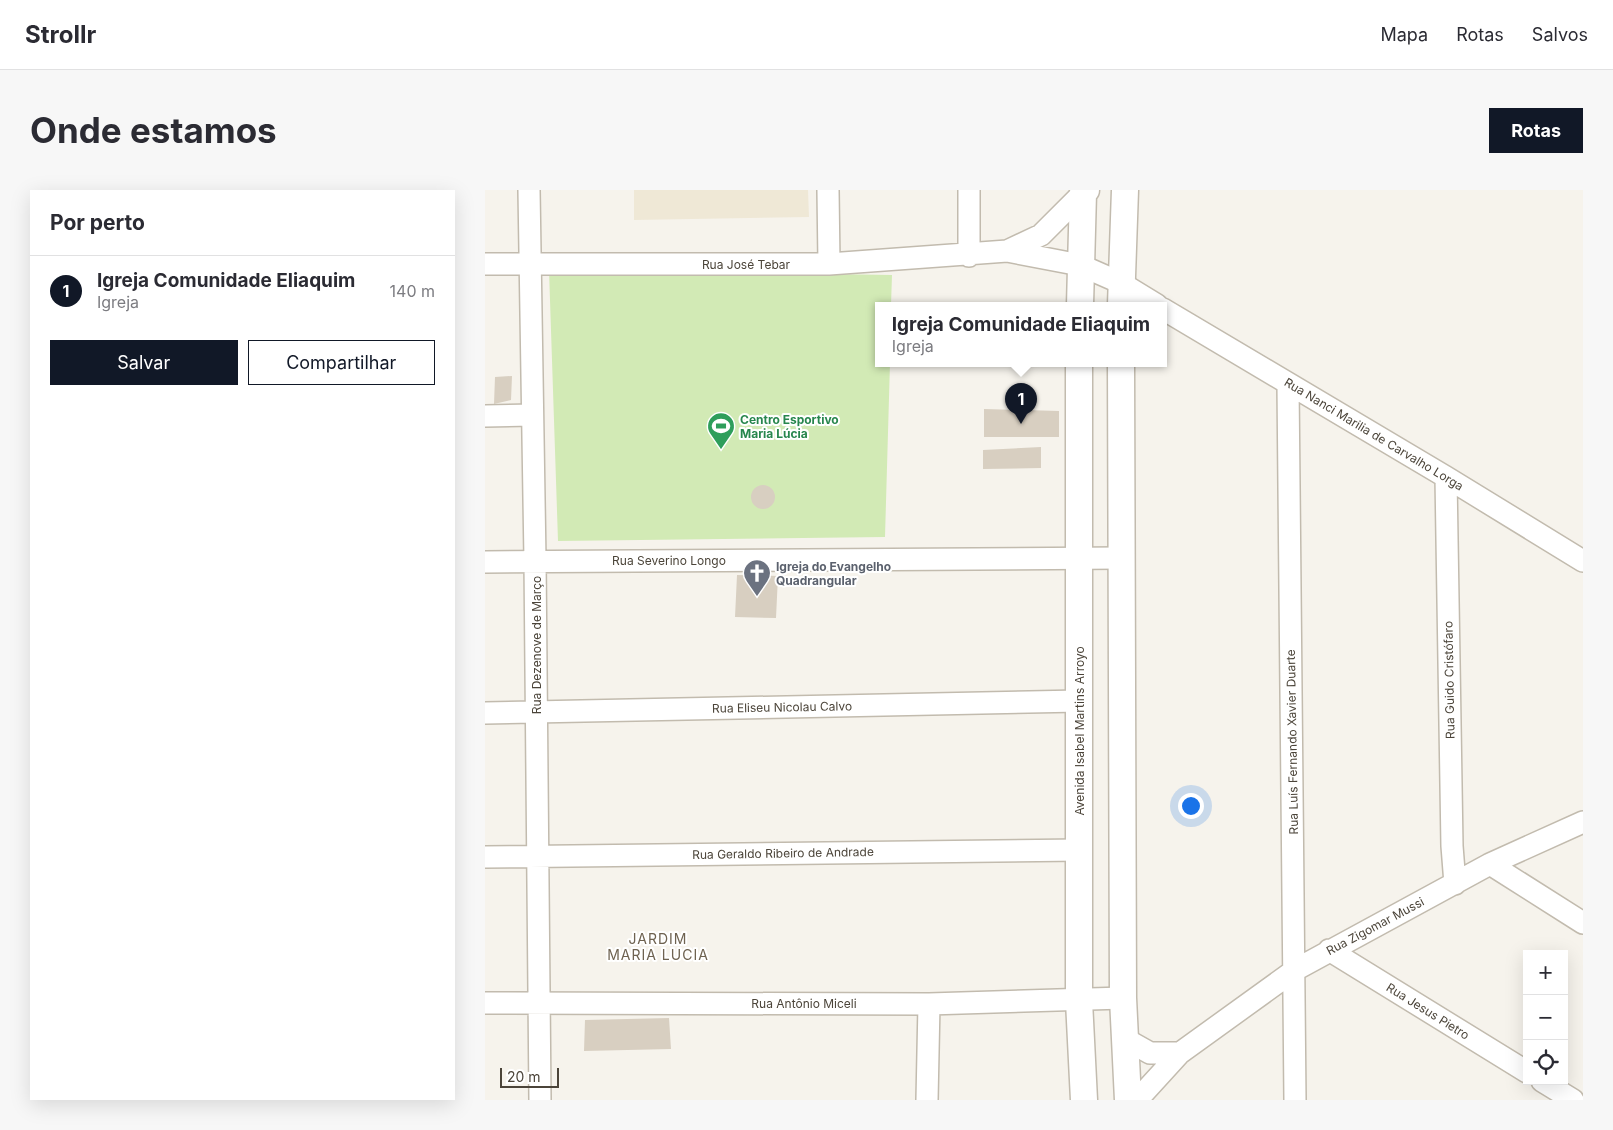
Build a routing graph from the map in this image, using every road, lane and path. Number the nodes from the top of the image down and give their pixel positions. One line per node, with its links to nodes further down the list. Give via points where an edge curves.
1 (529, 190): 10 (street, Rua Dezenove de Março)
2 (828, 190): 11 (street)
3 (969, 190): 8 (street)
4 (1125, 190): 13 (street)
5 (1085, 192): 6 (street, Rua José Tebar); 12 (street)
6 (1041, 235): 7 (street, Rua José Tebar); 12 (street)
7 (1007, 251): 8 (street, Rua José Tebar); 12 (street, Rua José Tebar)
8 (969, 256): 11 (street, Rua José Tebar)
9 (485, 264): 10 (street, Rua José Tebar)
10 (531, 264): 11 (street, Rua José Tebar); 20 (street, Rua Dezenove de Março)
11 (829, 264)
12 (1080, 265): 13 (street); 14 (street)
13 (1121, 294): 15 (street)
14 (1080, 302)
15 (1147, 302)
16 (1167, 311): 19 (street, Rua Nanci Marilia de Carvalho Lorga)
17 (1079, 367): 23 (street, Avenida Isabel Martins Arroyo)
18 (1121, 367): 24 (street)
19 (1288, 384): 22 (street, Rua Nanci Marilia de Carvalho Lorga); 39 (street, Rua Luís Fernando Xavier Duarte)
20 (532, 415): 21 (street); 25 (street, Rua Dezenove de Março)
21 (485, 416)
22 (1446, 477): 26 (street, Rua Nanci Marilia de Carvalho Lorga); 36 (street, Rua Guido Cristófaro)
23 (1078, 557): 24 (street, Rua Severino Longo); 25 (street, Rua Severino Longo); 28 (street, Avenida Isabel Martins Arroyo)
24 (1122, 558): 40 (street)
25 (535, 560): 27 (street, Rua Severino Longo); 29 (street, Rua Dezenove de Março)
26 (1583, 561)
27 (485, 562)
28 (1079, 701): 29 (street, Rua Eliseu Nicolau Calvo); 32 (street, Avenida Isabel Martins Arroyo)
29 (537, 712): 30 (street, Rua Eliseu Nicolau Calvo); 33 (street, Rua Dezenove de Março)
30 (485, 713)
31 (1583, 822): 35 (street, Rua Zigomar Mussi)
32 (1080, 850): 33 (street, Rua Geraldo Ribeiro de Andrade); 41 (street, Avenida Isabel Martins Arroyo)
33 (539, 856): 34 (street, Rua Geraldo Ribeiro de Andrade); 42 (street, Rua Dezenove de Março)
34 (485, 857)
35 (1490, 864): 36 (street, Rua Zigomar Mussi); 37 (street)
36 (1455, 884): 38 (street, Rua Zigomar Mussi)
37 (1583, 923)
38 (1329, 950): 39 (street, Rua Zigomar Mussi); 47 (street, Rua Jesus Pietro)
39 (1295, 970): 46 (street, Rua Zigomar Mussi); 54 (street, Rua Luís Fernando Xavier Duarte)
40 (1123, 998): 41 (street, Rua Antônio Miceli); 45 (street)
41 (1079, 1001): 44 (street, Rua Antônio Miceli); 51 (street, Avenida Isabel Martins Arroyo)
42 (539, 1002): 43 (street, Rua Antônio Miceli); 44 (street, Rua Antônio Miceli); 49 (street, Rua Dezenove de Março)
43 (485, 1003)
44 (929, 1004): 50 (street)
45 (1125, 1039): 46 (street, via 1150,1053); 52 (street)
46 (1180, 1053): 53 (street, Rua Zigomar Mussi)
47 (1523, 1070)
48 (1549, 1085): 55 (street)
49 (540, 1100)
50 (927, 1100)
51 (1084, 1100)
52 (1128, 1100)
53 (1137, 1100)
54 (1295, 1100)
55 (1573, 1100)

